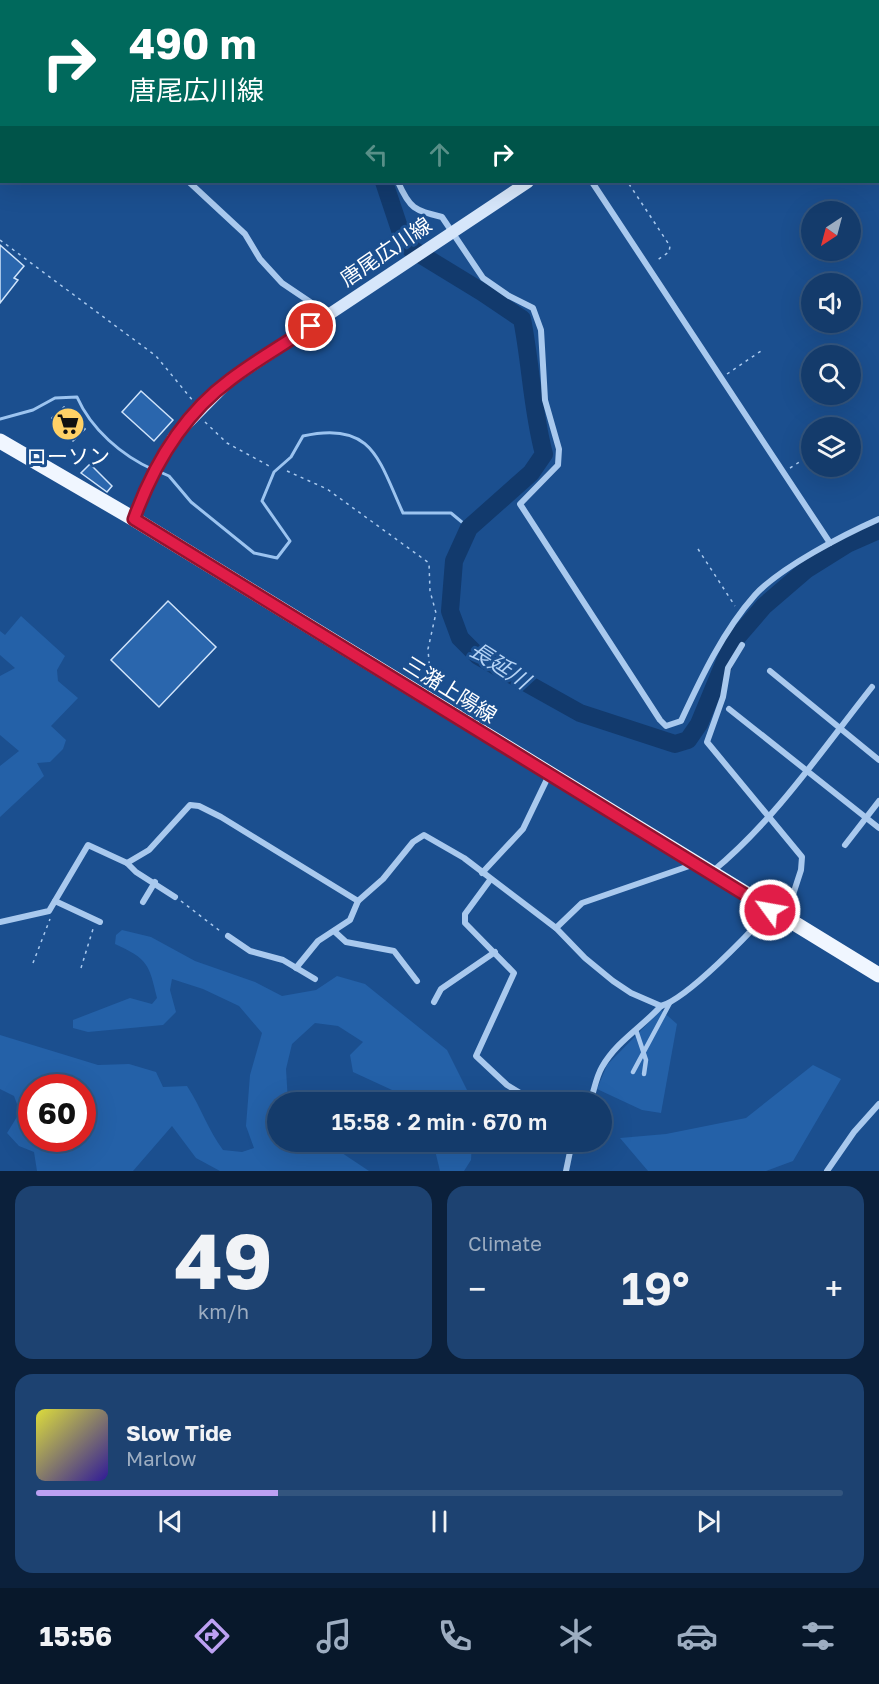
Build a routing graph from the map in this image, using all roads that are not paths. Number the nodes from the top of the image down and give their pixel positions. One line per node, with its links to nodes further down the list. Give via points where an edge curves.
1 (190, 183): 6 (street, via 245,234 260,259 282,283)
2 (398, 183): 5 (street, via 407,203 417,211 442,217)
3 (526, 183): 5 (main road, 唐尾広川線)
4 (593, 183): 10 (street)
5 (449, 233): 6 (main road, 唐尾広川線); 10 (street, via 475,270 508,296 534,308 541,330 544,400 560,449 558,465 520,504 666,726 681,721 710,663 742,612 770,583)
6 (328, 314): 8 (main road, 唐尾広川線, via 229,381 199,408 173,438)
7 (0, 441): 8 (main road, 三潴上陽線)
8 (134, 519): 18 (main road, 三潴上陽線)
9 (879, 519): 10 (street)
10 (830, 543)
11 (742, 645): 21 (street, via 728,668 723,697 707,742)
12 (770, 672): 15 (street)
13 (873, 687): 15 (street)
14 (729, 709): 17 (street)
15 (840, 727): 16 (street); 17 (street)
16 (879, 759)
17 (806, 770): 20 (street); 21 (street)
18 (549, 775): 25 (main road, 三潴上陽線); 26 (street, via 522,830)
19 (879, 801): 20 (street)
20 (867, 817): 22 (street); 23 (street)
21 (769, 818): 27 (street); 35 (street, via 802,857)
22 (879, 828)
23 (845, 845)
24 (128, 863): 29 (street); 31 (street, via 149,850 190,805 199,806); 33 (street, via 88,845)
25 (694, 864): 27 (main road, 三潴上陽線); 38 (street, via 582,903)
26 (482, 873): 28 (street); 31 (street, via 424,835)
27 (710, 873): 34 (main road, 三潴上陽線)
28 (490, 880): 38 (street); 41 (street, via 465,914 465,922)
29 (155, 882): 30 (street); 32 (street)
30 (175, 897)
31 (358, 901): 39 (street, via 350,920)
32 (142, 902)
33 (53, 905): 36 (street); 37 (street, via 49,911)
34 (770, 910): 35 (main road, 三潴上陽線); 47 (street, via 744,940)
35 (785, 919): 43 (main road, 三潴上陽線)
36 (98, 921)
37 (0, 922)
38 (556, 928): 48 (street, via 613,981)
39 (334, 931): 42 (street, via 318,941); 45 (street, via 346,942 394,951)
40 (228, 936): 42 (street, via 250,951)
41 (495, 952): 46 (street, via 441,989); 53 (street, via 514,973 476,1056)
42 (296, 968): 44 (street)
43 (879, 975)
44 (315, 979)
45 (417, 981)
46 (434, 1002)
47 (670, 1004): 48 (street); 50 (lane)
48 (661, 1006): 49 (street)
49 (636, 1030): 50 (lane); 54 (street, via 617,1046 602,1068)
50 (644, 1053): 51 (lane); 52 (lane)
51 (633, 1072)
52 (644, 1074)
53 (519, 1092)
54 (594, 1092)
55 (879, 1104): 58 (street, via 854,1131)
56 (571, 1152): 57 (street)
57 (566, 1171)
58 (827, 1171)

